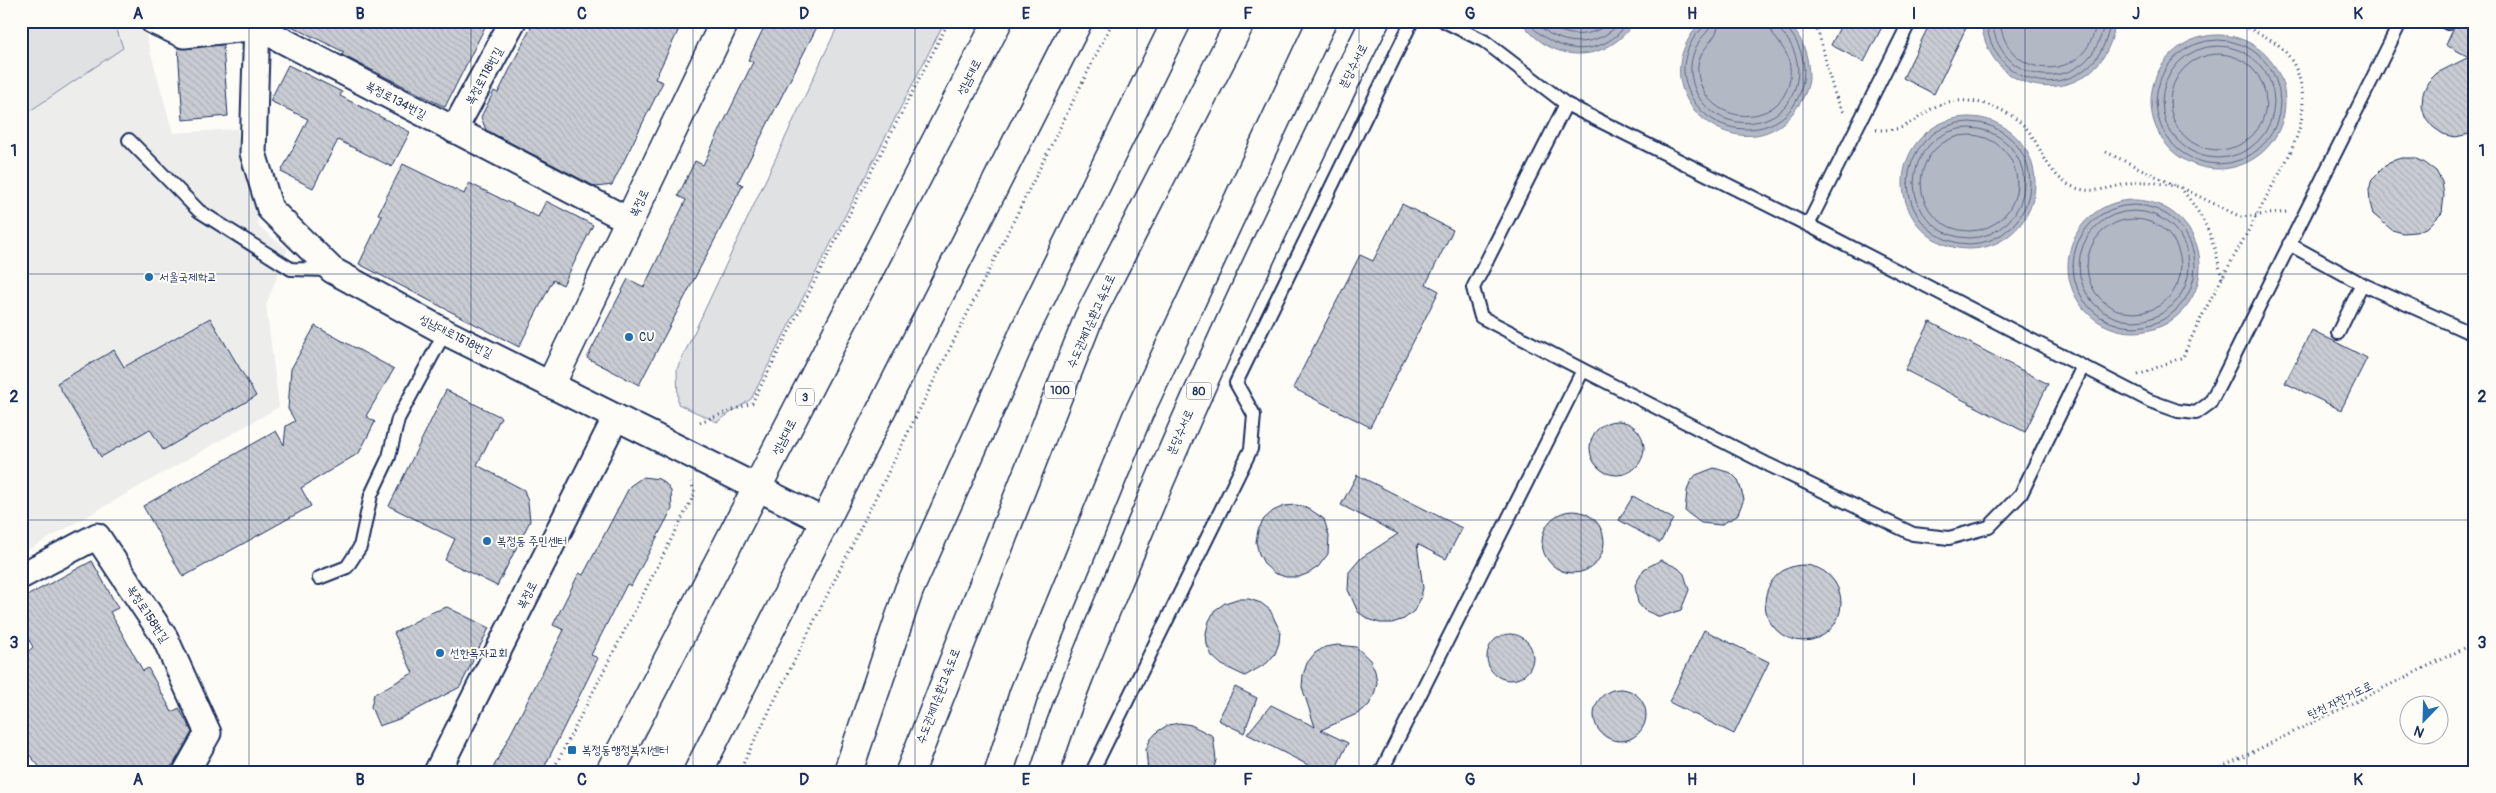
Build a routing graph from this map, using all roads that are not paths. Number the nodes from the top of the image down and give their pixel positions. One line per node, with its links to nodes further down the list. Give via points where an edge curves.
1 (153, 21): 14 (street, via 184,35)
2 (513, 21): 16 (street, 복정로118번길)
3 (725, 21): 18 (main road, 복정로)
4 (998, 21): 30 (main road, 성남대로 / 3)
5 (1078, 21): 31 (main road)
6 (1176, 21): 38 (main road, via 1026,328 909,590)
7 (1241, 21): 39 (main road, 수도권제1순환고속도로 / 100, via 1090,317)
8 (1322, 21): 40 (main road, via 1136,419 1024,693)
9 (1375, 21): 41 (main road, 분당수서로 / 80, via 1178,436 1062,717)
10 (1412, 21): 42 (lane, via 1236,383 1254,415 1251,448)
11 (1444, 21): 15 (lane, via 1484,41)
12 (1910, 21): 19 (lane)
13 (2401, 21): 20 (lane)
14 (257, 24): 16 (street, 복정로134번길); 21 (street, 성남대로1518번길, via 253,153 270,209)
15 (1566, 104): 19 (lane); 27 (lane, via 1474,288 1481,317)
16 (454, 130): 18 (street, 복정로134번길)
17 (129, 140): 21 (lane, via 200,212 291,269)
18 (630, 221): 28 (main road, 복정로)
19 (1808, 225): 26 (lane)
20 (2289, 244): 22 (lane); 26 (lane, via 2210,403 2196,413 2178,412 2150,401)
21 (332, 270): 23 (street, 성남대로1518번길)
22 (2362, 284): 24 (lane); 25 (lane)
23 (445, 332): 28 (street, 성남대로1518번길); 33 (lane, via 398,419 389,457 371,495 360,547 347,567)
24 (2338, 333)
25 (2475, 335)
26 (2082, 368): 27 (lane, via 2021,494 1989,528 1949,538 1913,534)
27 (1583, 370): 43 (lane)
28 (551, 384): 29 (street, 성남대로1518번길)
29 (616, 417): 30 (street, 성남대로1518번길); 35 (street, 복정로)
30 (758, 488): 31 (street, 성남대로1518번길); 36 (main road, 성남대로 / 3)
31 (824, 521): 37 (main road)
32 (21, 576): 34 (street, 복정로158번길, via 97,536 165,638 208,733)
33 (319, 578)
34 (186, 772)
35 (437, 772)
36 (610, 772)
37 (698, 772)
38 (848, 772)
39 (910, 772)
40 (998, 772)
41 (1045, 772)
42 (1092, 772)
43 (1381, 772)

